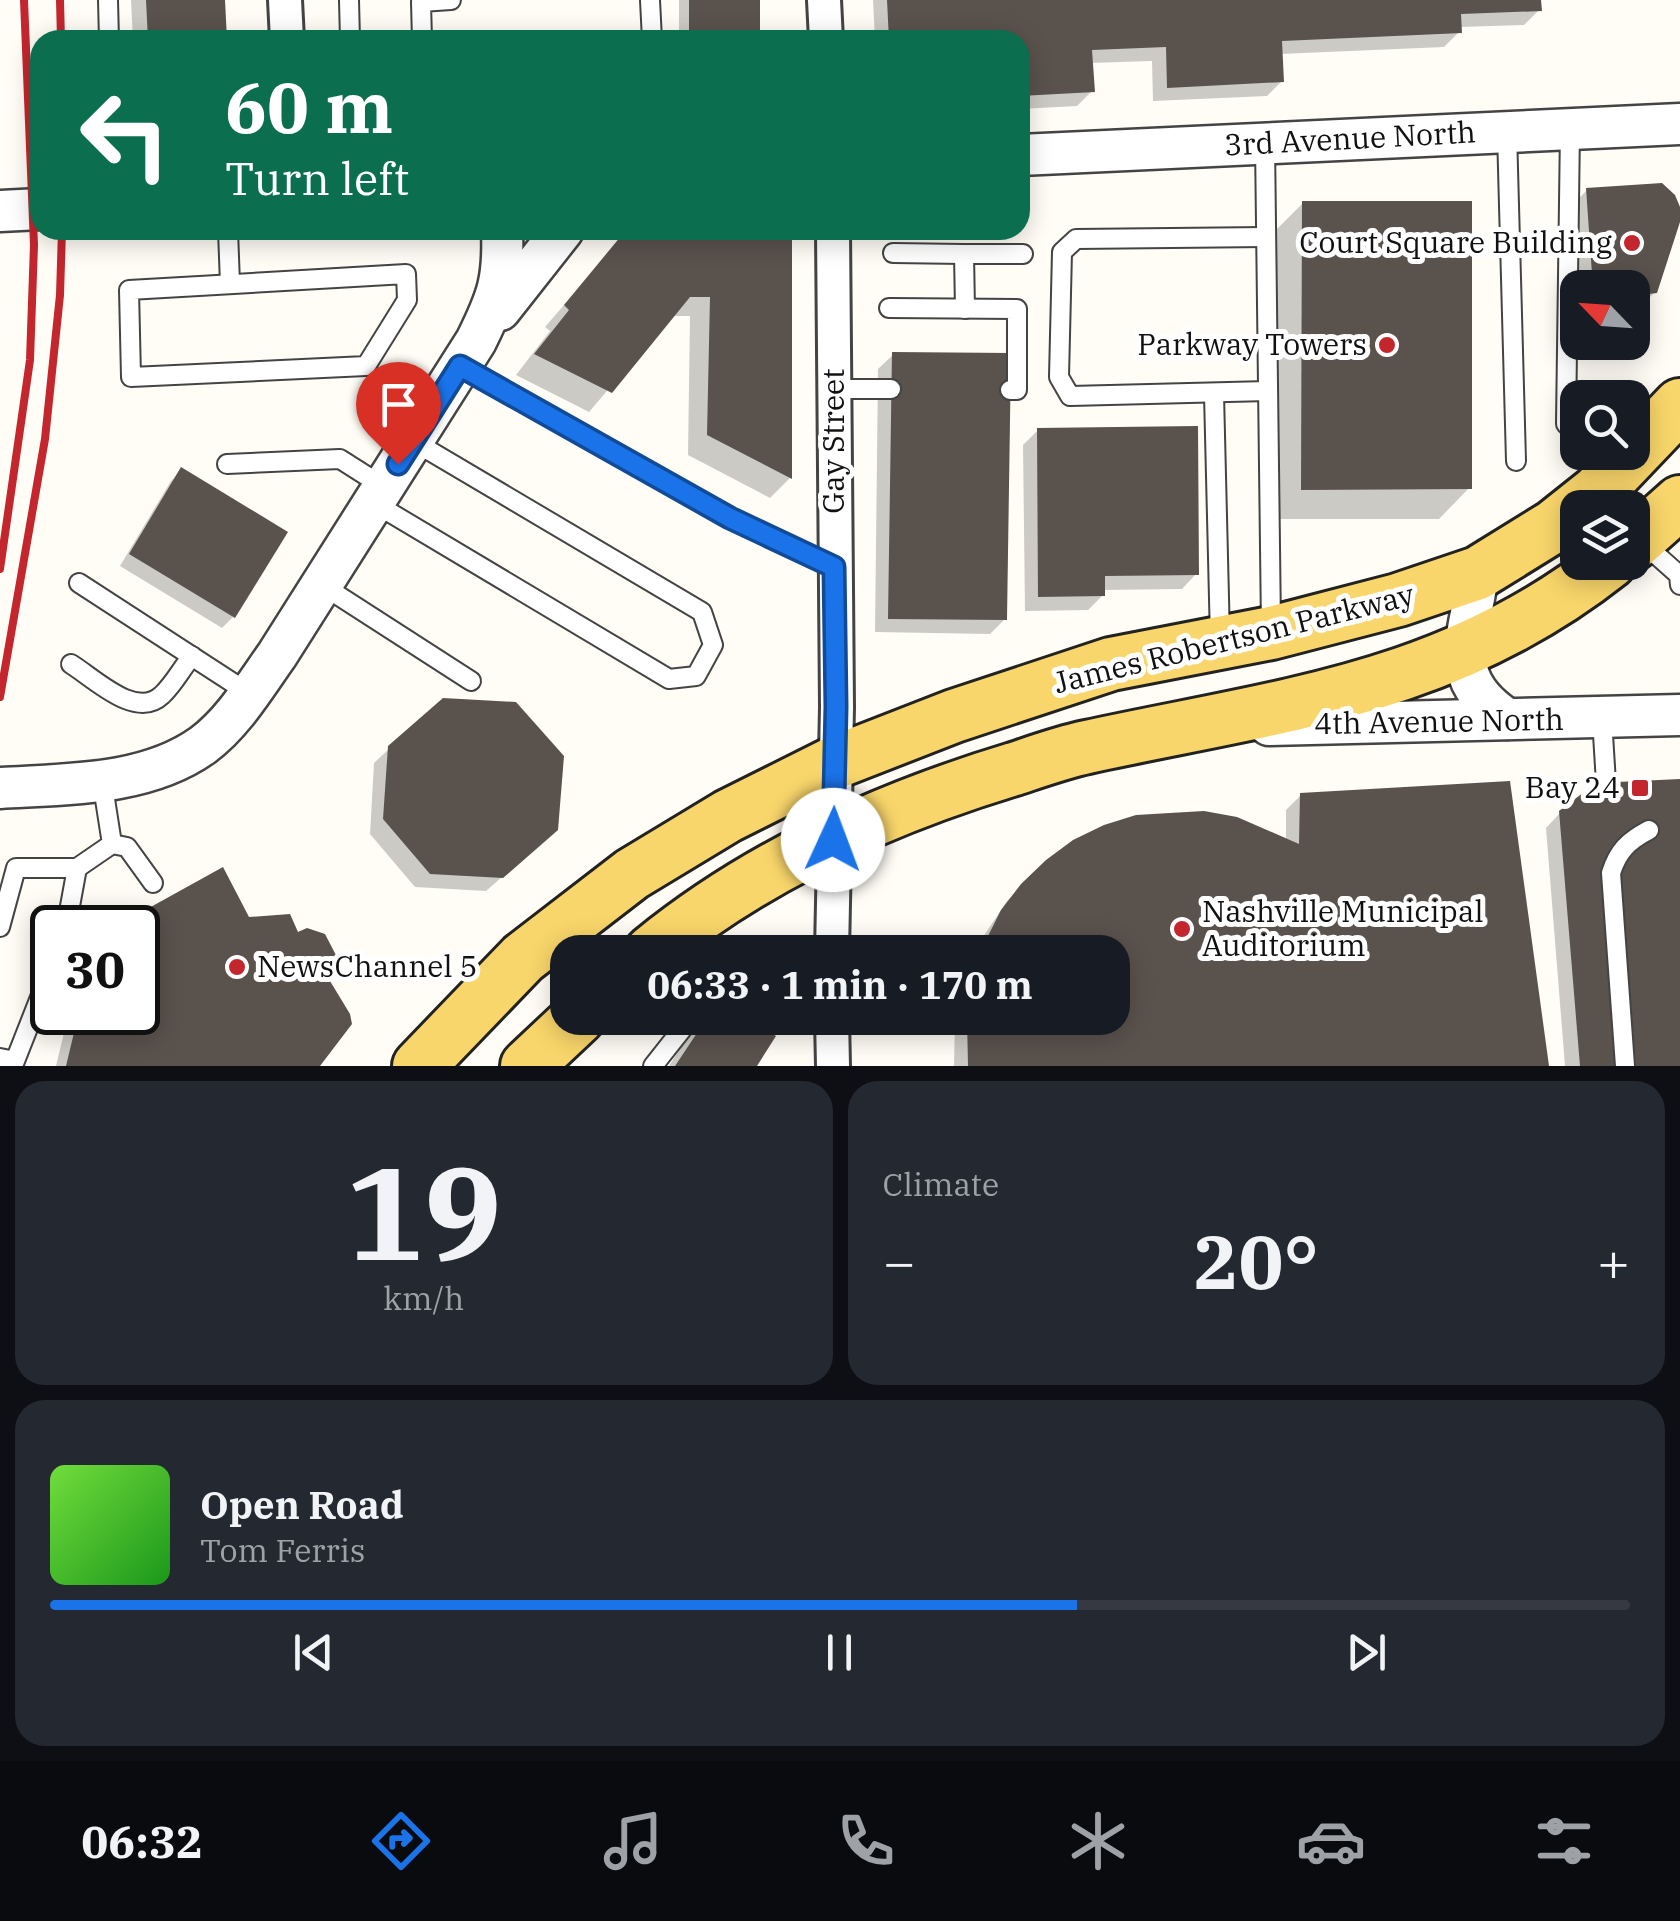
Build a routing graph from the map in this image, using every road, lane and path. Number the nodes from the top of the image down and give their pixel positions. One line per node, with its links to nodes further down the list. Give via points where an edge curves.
1 (108, 0): 7 (lane)
2 (285, 0): 8 (street)
3 (348, 0): 9 (lane)
4 (450, 0): 10 (lane, via 421,2)
5 (650, 0): 11 (lane)
6 (824, 0): 12 (street)
7 (110, 30)
8 (286, 30)
9 (350, 30)
10 (422, 30)
11 (652, 30)
12 (826, 30)
13 (1680, 124): 14 (street, 3rd Avenue North)
14 (1570, 129): 15 (street, 3rd Avenue North); 32 (lane)
15 (1507, 132): 16 (street, 3rd Avenue North); 40 (lane)
16 (1265, 144): 17 (street, 3rd Avenue North); 20 (lane)
17 (1030, 155)
18 (30, 210): 19 (street)
19 (0, 211)
20 (1266, 236): 36 (lane); 37 (lane, via 1076,239 1062,252 1059,376 1070,396)
21 (228, 240): 28 (lane)
22 (502, 240): 31 (street, via 496,302)
23 (552, 240): 31 (street)
24 (833, 240): 33 (street, Gay Street)
25 (893, 253): 26 (lane)
26 (964, 254): 27 (lane); 30 (lane)
27 (1022, 254)
28 (230, 284): 28 (lane, via 406,274 407,300 366,366 131,378 130,290)
29 (889, 308): 30 (lane)
30 (965, 309): 35 (lane, via 1017,309 1016,390)
31 (468, 354): 39 (street); 46 (lane, via 730,518)
32 (1567, 380)
33 (834, 389): 34 (lane); 46 (street, Gay Street)
34 (891, 389)
35 (1010, 390)
36 (1268, 392): 37 (lane); 52 (lane)
37 (1214, 394): 53 (lane)
38 (1680, 405): 47 (main road, James Robertson Parkway, via 1598,491)
39 (413, 440): 42 (street); 42 (lane, via 702,612 713,646 696,676 669,679)
40 (1516, 461)
41 (228, 464): 42 (lane, via 340,459)
42 (379, 495): 50 (street)
43 (1680, 502): 44 (main road)
44 (1650, 529)
45 (1650, 560): 51 (lane, via 1679,575)
46 (834, 567): 63 (street, Gay Street)
47 (1478, 574): 52 (main road, James Robertson Parkway); 54 (street)
48 (1584, 580): 54 (main road)
49 (79, 583): 55 (lane)
50 (322, 585): 57 (lane); 58 (street)
51 (1680, 586)
52 (1271, 632): 53 (main road, James Robertson Parkway)
53 (1220, 641): 63 (main road, James Robertson Parkway, via 1111,664)
54 (1465, 652): 61 (street, via 1476,692); 62 (main road, via 1402,676)
55 (192, 656): 56 (lane, via 161,696 134,704); 58 (lane)
56 (71, 664)
57 (471, 681)
58 (250, 694): 64 (street, via 203,745 150,771)
59 (1680, 715): 60 (street, 4th Avenue North)
60 (1602, 718): 61 (street, 4th Avenue North); 65 (lane)
61 (1507, 719): 62 (street, 4th Avenue North)
62 (1197, 727): 68 (main road, via 1084,748 944,790)
63 (836, 762): 68 (street, Gay Street); 81 (main road, James Robertson Parkway, via 632,874 523,958)
64 (102, 780): 66 (street); 69 (lane)
65 (1606, 783)
66 (0, 788)
67 (1648, 830): 85 (lane, via 1630,840 1611,872)
68 (833, 840): 74 (main road, via 773,868); 75 (street, Gay Street)
69 (112, 844): 70 (lane); 71 (lane, via 127,847)
70 (78, 868): 72 (lane); 73 (lane, via 16,868)
71 (153, 884)
72 (71, 905)
73 (0, 928)
74 (676, 935)
75 (832, 935)
76 (30, 1023): 80 (lane, via 15,1061)
77 (560, 1035): 82 (main road)
78 (678, 1035): 83 (lane)
79 (832, 1035): 84 (street)
80 (0, 1058)
81 (419, 1066)
82 (527, 1066)
83 (653, 1066)
84 (832, 1066)
85 (1624, 1066)

